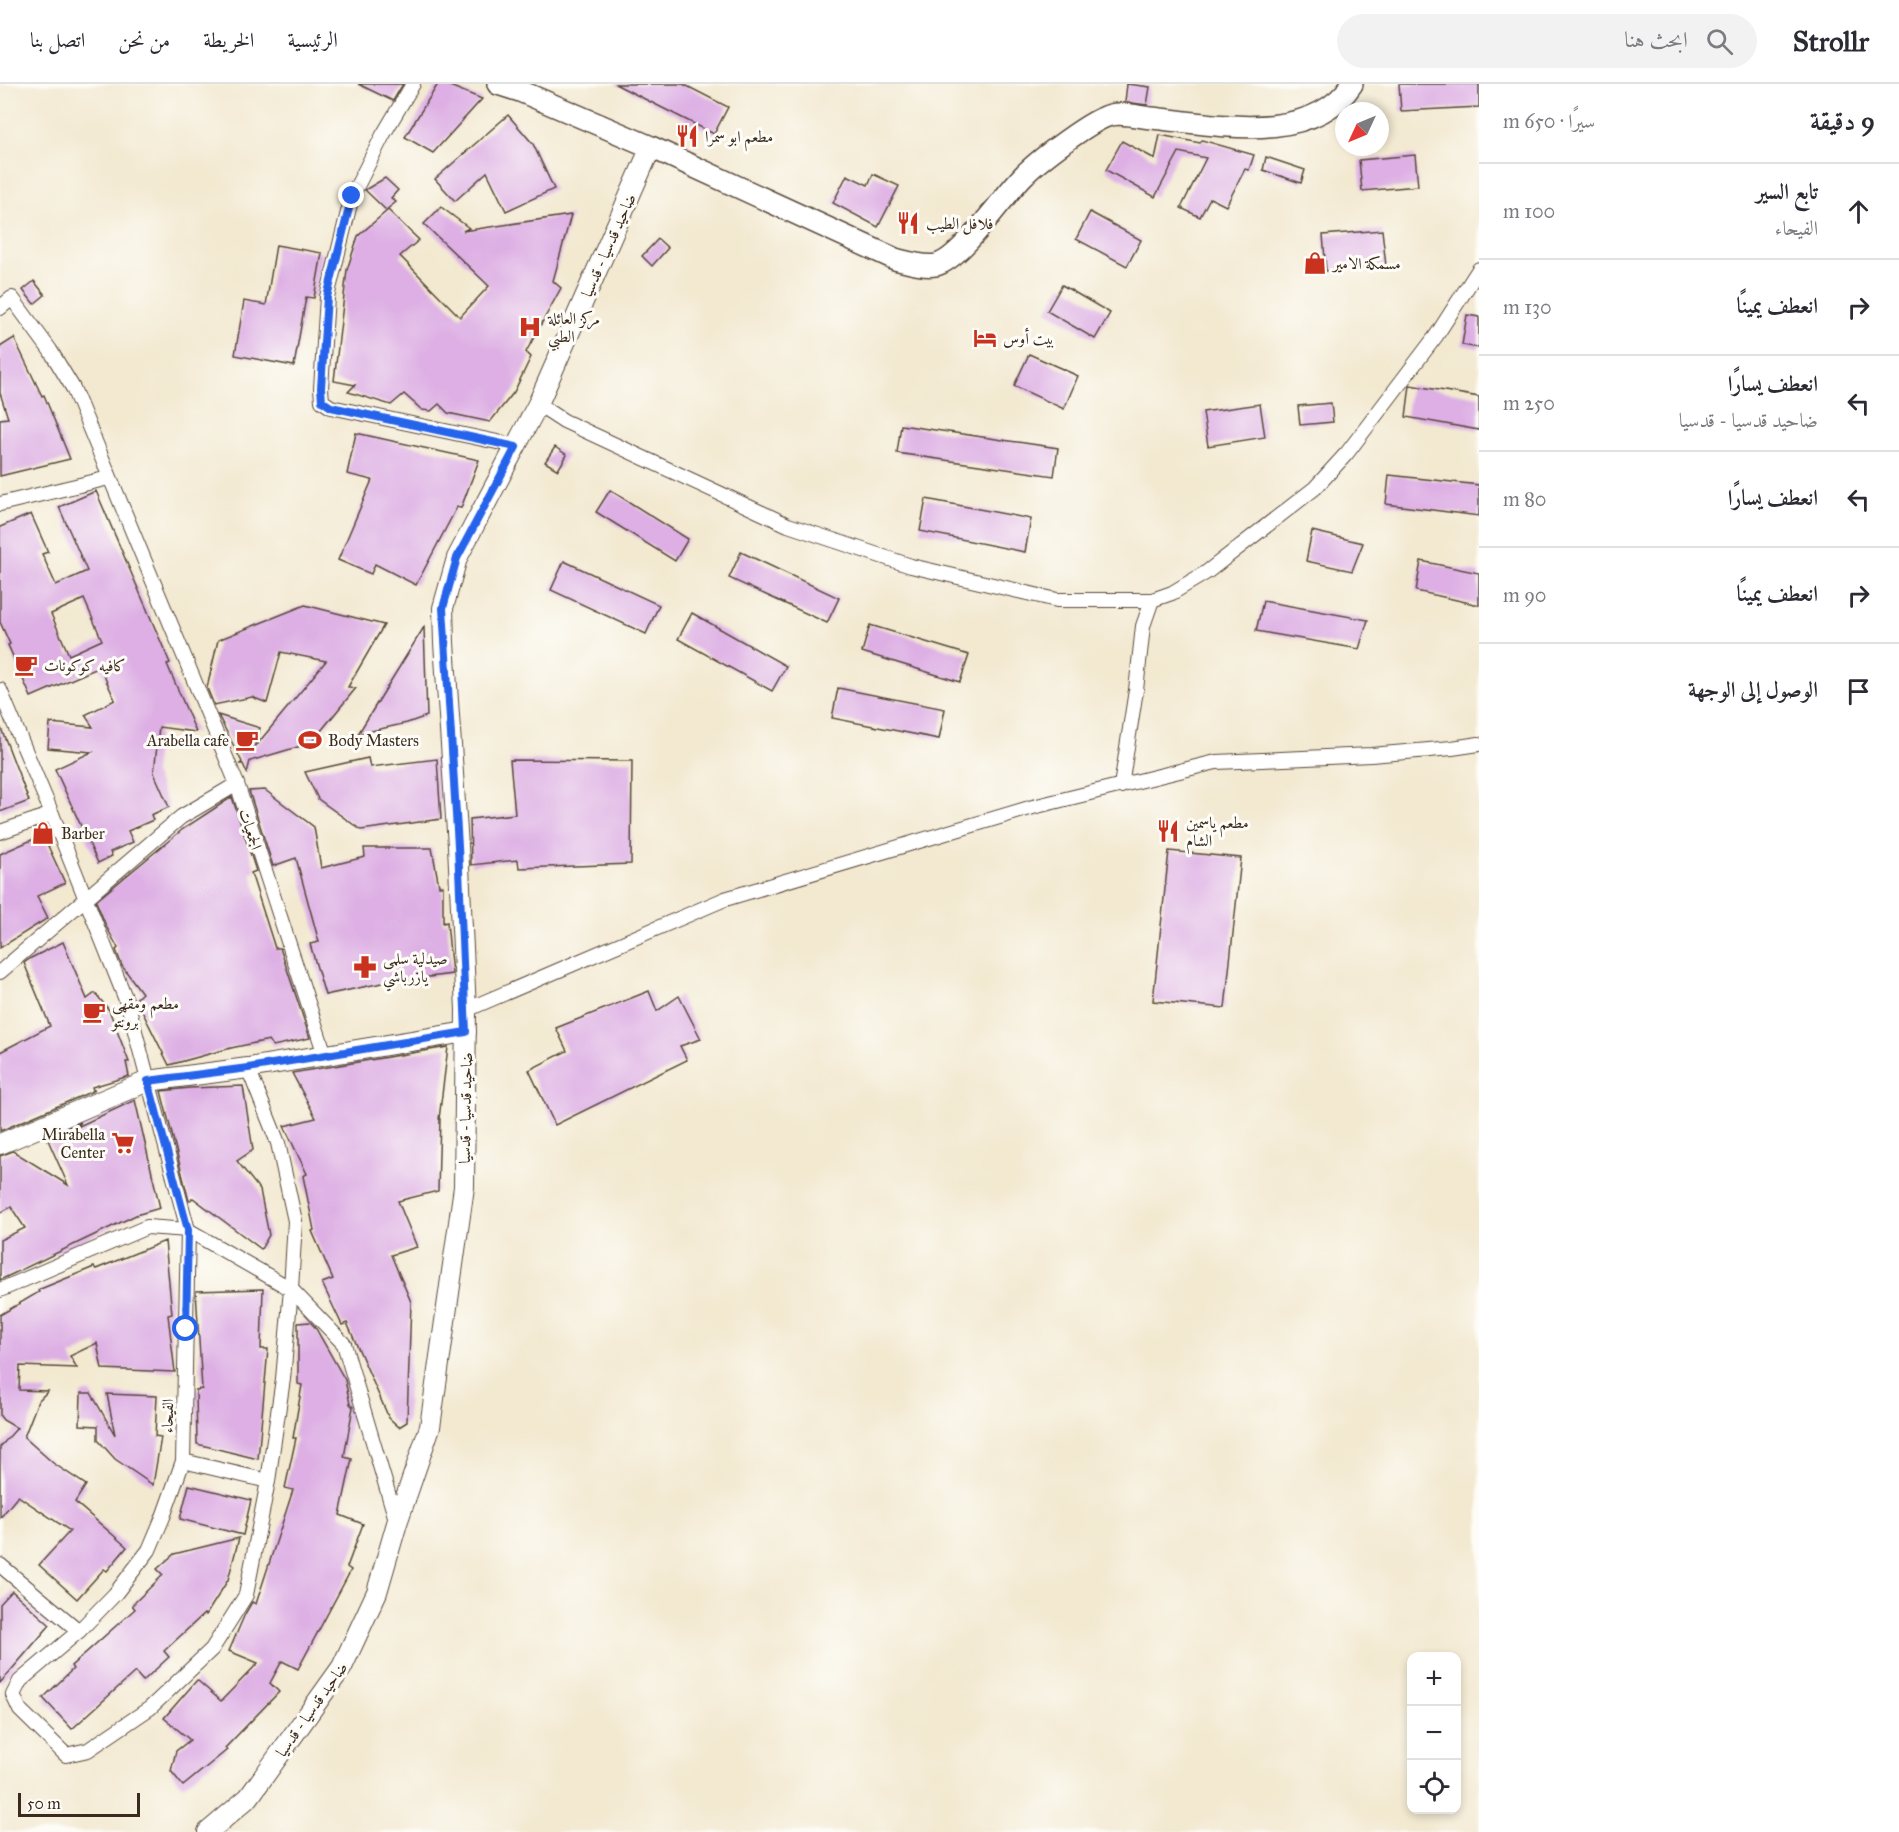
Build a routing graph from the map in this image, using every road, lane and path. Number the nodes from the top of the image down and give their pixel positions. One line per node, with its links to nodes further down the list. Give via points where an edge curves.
1 (413, 84): 8 (street, via 352,196 327,297 322,401 331,407)
2 (498, 84): 4 (main road)
3 (1352, 84): 4 (main road, via 1324,110 1298,122 1244,129 1112,114 1089,125 1025,174 959,251 936,265 896,259)
4 (651, 147): 7 (main road, ضاحيد قدسيا - قدسيا)
5 (1479, 269): 11 (street, via 1423,354 1315,488 1207,572)
6 (0, 308): 9 (street, via 12,298 50,350 73,388)
7 (538, 404): 8 (main road, ضاحيد قدسيا - قدسيا); 11 (street, via 564,421 788,525 911,566 1057,600)
8 (516, 447): 20 (main road, ضاحيد قدسيا - قدسيا, via 457,558 443,608)
9 (109, 478): 10 (street); 14 (street)
10 (0, 504)
11 (1152, 600): 15 (street, via 1143,626)
12 (0, 690): 16 (street)
13 (1479, 744): 15 (street, via 1371,755 1215,762)
14 (237, 784): 18 (street, الجمعيات, via 181,817); 22 (street, الجمعيات)
15 (1121, 786): 20 (street, via 1022,811 724,899)
16 (52, 814): 17 (street); 18 (street)
17 (0, 832)
18 (85, 899): 19 (street, الجمعيات); 24 (street, via 128,1005)
19 (0, 972)
20 (466, 1010): 21 (main road, ضاحيد قدسيا - قدسيا)
21 (466, 1032): 22 (main road); 31 (main road, ضاحيد قدسيا - قدسيا, via 464,1187 430,1427)
22 (325, 1055): 23 (main road)
23 (248, 1068): 24 (main road); 27 (street, via 278,1143 295,1221)
24 (148, 1081): 25 (main road); 26 (street, الفيحاء)
25 (0, 1144)
26 (188, 1230): 27 (street); 28 (street, via 147,1227); 29 (street, الفيحاء)
27 (291, 1289): 30 (street); 31 (street, via 344,1344)
28 (0, 1290)
29 (183, 1461): 30 (street); 33 (street, الفيحاء, via 149,1550 115,1594)
30 (268, 1481): 33 (street, الفيحاء, via 246,1595 212,1649 150,1708 88,1750 66,1755 20,1710 13,1695 20,1682)
31 (397, 1523): 34 (main road, ضاحيد قدسيا - قدسيا, via 377,1592 342,1667 249,1797)
32 (0, 1565): 33 (street)
33 (79, 1631)
34 (208, 1832)

